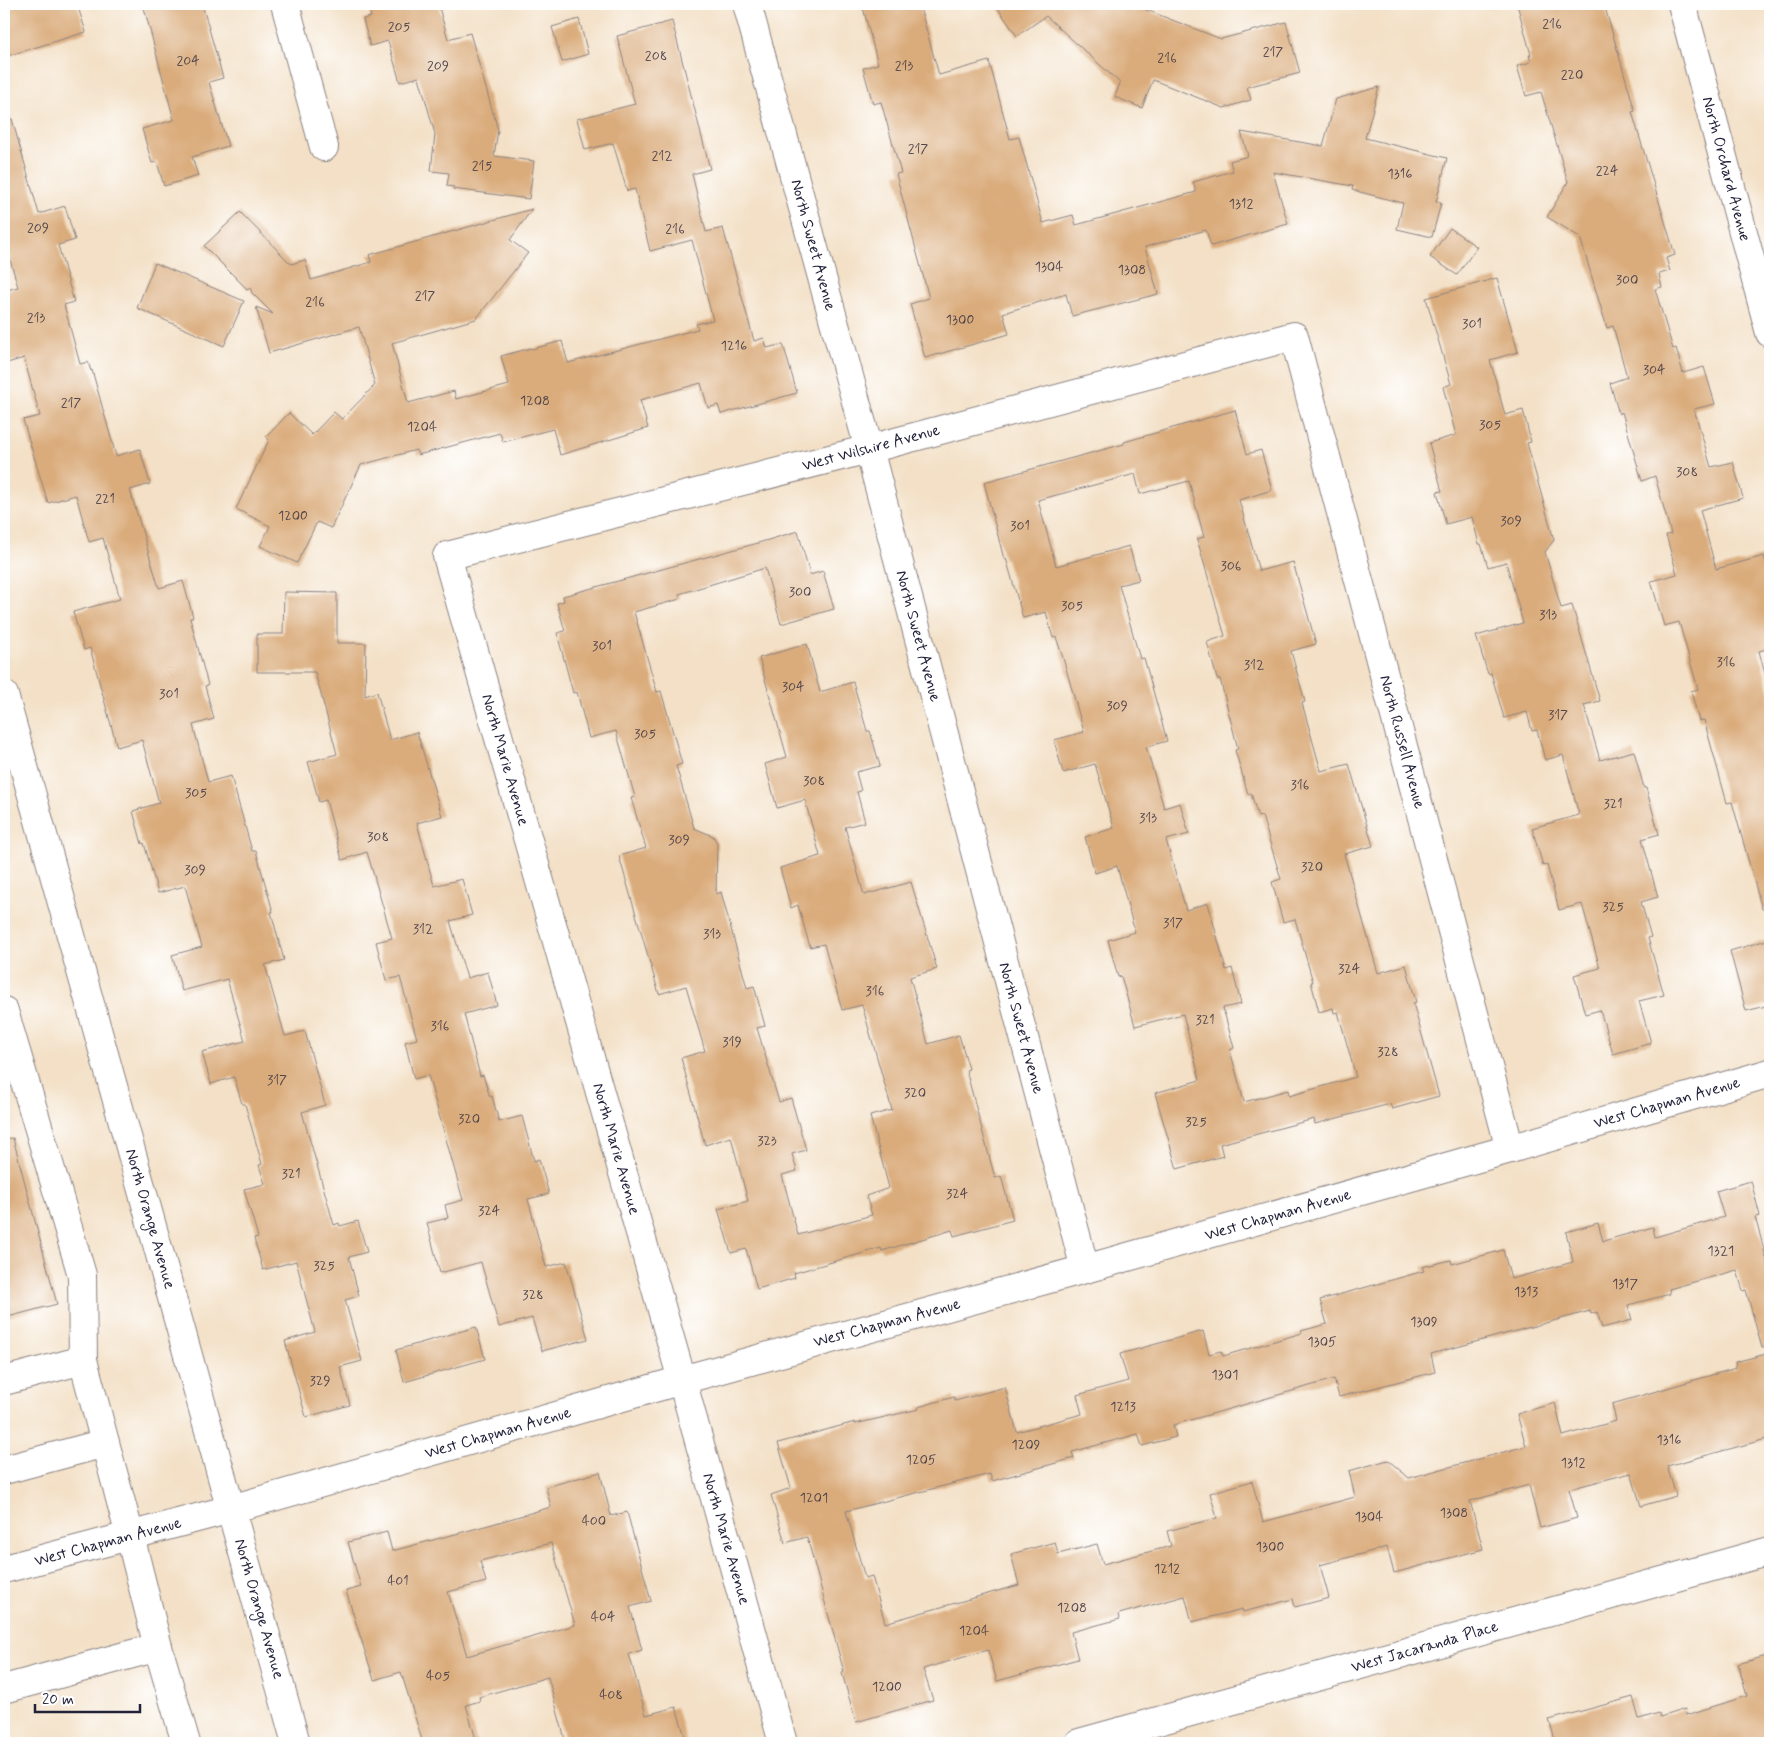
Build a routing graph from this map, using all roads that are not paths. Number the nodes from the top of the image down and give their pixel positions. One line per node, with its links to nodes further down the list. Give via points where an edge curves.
1 (285, 4): 4 (street)
2 (748, 4): 7 (street, North Sweet Avenue)
3 (1682, 4): 5 (street, North Orchard Avenue)
4 (324, 147)
5 (1770, 334)
6 (1294, 336): 7 (street, West Wilshire Avenue); 12 (street, North Russell Avenue)
7 (869, 449): 8 (street, West Wilshire Avenue); 13 (street, North Sweet Avenue)
8 (447, 556): 15 (street, North Marie Avenue)
9 (4, 695): 19 (street, North Orange Avenue)
10 (4, 1011): 14 (street, via 82,1275)
11 (1770, 1073): 12 (street, West Chapman Avenue)
12 (1510, 1149): 13 (street, West Chapman Avenue)
13 (1084, 1269): 15 (street, West Chapman Avenue)
14 (82, 1360): 16 (street); 17 (street)
15 (682, 1380): 19 (street, West Chapman Avenue); 27 (street, North Marie Avenue)
16 (4, 1381)
17 (105, 1443): 18 (street); 20 (street)
18 (4, 1470)
19 (231, 1510): 20 (street, West Chapman Avenue); 26 (street, North Orange Avenue)
20 (130, 1536): 22 (street, West Chapman Avenue); 23 (street)
21 (1770, 1551): 28 (street, West Jacaranda Place)
22 (4, 1569)
23 (158, 1647): 24 (street); 25 (street)
24 (4, 1688)
25 (186, 1743)
26 (296, 1743)
27 (783, 1743)
28 (1079, 1743)

